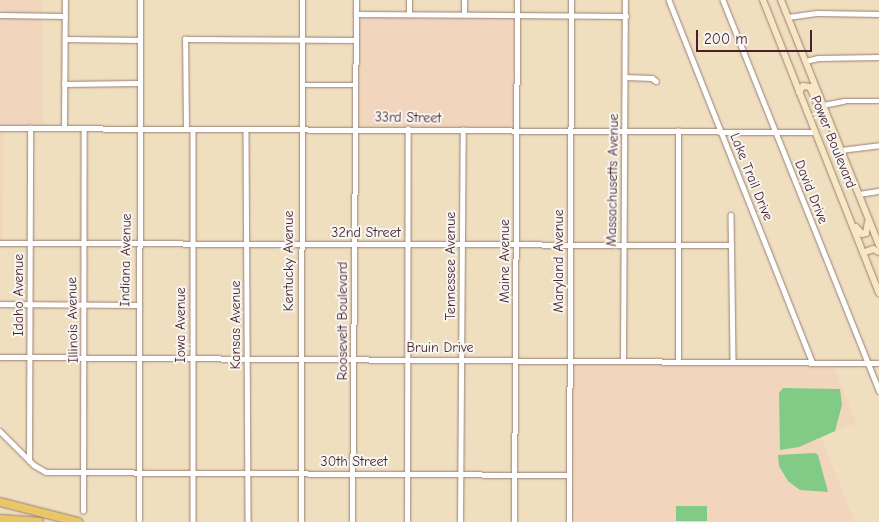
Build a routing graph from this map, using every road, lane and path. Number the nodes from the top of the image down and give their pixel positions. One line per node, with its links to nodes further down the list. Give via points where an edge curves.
1 (64, 0): 21 (street)
2 (140, 0): 26 (street, Indiana Avenue)
3 (302, 0): 24 (street, Kentucky Avenue)
4 (356, 0): 14 (street, Roosevelt Boulevard)
5 (409, 0): 15 (street)
6 (464, 0): 16 (street)
7 (517, 0): 17 (street, Maine Avenue)
8 (571, 0): 20 (street, Maryland Avenue)
9 (625, 0): 22 (street, Massachusetts Avenue)
10 (669, 0): 56 (street, Lake Trail Drive)
11 (723, 0): 57 (street, David Drive)
12 (763, 0): 36 (main road, Power Boulevard)
13 (781, 0): 23 (main road, Power Boulevard)
14 (356, 14): 15 (street); 27 (street, Roosevelt Boulevard)
15 (409, 14): 16 (street)
16 (464, 14): 17 (street)
17 (517, 14): 20 (street); 52 (street, Maine Avenue)
18 (879, 14): 23 (street, via 818,13)
19 (0, 15): 21 (street)
20 (571, 15): 22 (street); 53 (street, Maryland Avenue)
21 (65, 16): 25 (street)
22 (626, 16): 30 (street, Massachusetts Avenue)
23 (788, 17): 29 (main road, Power Boulevard)
24 (302, 39): 27 (street); 35 (street, Kentucky Avenue); 45 (street, via 186,38)
25 (64, 40): 26 (street); 33 (street)
26 (139, 40): 32 (street, Indiana Avenue)
27 (356, 40): 34 (street, Roosevelt Boulevard)
28 (879, 57): 29 (street)
29 (806, 61): 38 (main road, Power Boulevard)
30 (625, 78): 31 (street, via 652,78); 54 (street, Massachusetts Avenue)
31 (656, 82)
32 (140, 83): 33 (street); 44 (street, Indiana Avenue)
33 (64, 84): 42 (street)
34 (355, 85): 35 (street); 49 (street, Roosevelt Boulevard)
35 (302, 86): 48 (street, Kentucky Avenue)
36 (799, 92): 39 (main road, via 803,86 810,86 820,111); 58 (main road, Power Boulevard)
37 (879, 102): 38 (street, via 844,101)
38 (824, 105): 39 (main road, Power Boulevard)
39 (828, 118): 60 (main road, Power Boulevard)
40 (0, 128): 41 (street, 33rd Street)
41 (30, 128): 42 (street, 33rd Street); 68 (street, Idaho Avenue)
42 (64, 128): 43 (street, 33rd Street)
43 (84, 128): 44 (street, 33rd Street); 69 (street, Illinois Avenue)
44 (139, 129): 45 (street, 33rd Street); 70 (street, Indiana Avenue)
45 (186, 129): 46 (street, 33rd Street)
46 (193, 129): 47 (street, 33rd Street); 71 (street, Iowa Avenue)
47 (246, 129): 48 (street, 33rd Street); 72 (street, Kansas Avenue)
48 (301, 129): 49 (street, 33rd Street); 73 (street, Kentucky Avenue)
49 (355, 129): 50 (street, 33rd Street); 74 (street, Roosevelt Boulevard)
50 (408, 130): 51 (street, 33rd Street); 75 (street)
51 (463, 130): 52 (street, 33rd Street); 76 (street, Tennessee Avenue)
52 (517, 130): 53 (street, 33rd Street); 77 (street, Maine Avenue)
53 (571, 130): 54 (street, 33rd Street); 78 (street, Maryland Avenue)
54 (625, 130): 55 (street, 33rd Street); 79 (street, Massachusetts Avenue)
55 (678, 130): 56 (street, 33rd Street); 80 (street)
56 (720, 131): 57 (street, 33rd Street); 104 (street, Lake Trail Drive)
57 (775, 132): 58 (street, 33rd Street); 105 (street, David Drive)
58 (815, 132): 65 (main road, Power Boulevard)
59 (879, 146): 60 (street)
60 (841, 150): 62 (main road, Power Boulevard)
61 (879, 191): 62 (street)
62 (859, 194): 64 (main road, Power Boulevard)
63 (731, 215): 81 (street)
64 (869, 219): 65 (main road, via 869,229 862,234); 66 (main road, Power Boulevard)
65 (851, 221): 83 (main road, Power Boulevard)
66 (878, 240)
67 (0, 243): 68 (street, 32nd Street)
68 (31, 243): 69 (street, 32nd Street); 86 (street, Idaho Avenue)
69 (84, 243): 70 (street, 32nd Street); 87 (street, Illinois Avenue)
70 (138, 244): 71 (street, 32nd Street); 88 (street, Indiana Avenue)
71 (193, 244): 72 (street, 32nd Street); 93 (street, Iowa Avenue)
72 (247, 244): 73 (street, 32nd Street); 94 (street, Kansas Avenue)
73 (300, 244): 74 (street, 32nd Street); 95 (street, Kentucky Avenue)
74 (354, 244): 75 (street, 32nd Street); 96 (street, Roosevelt Boulevard)
75 (408, 244): 76 (street, 32nd Street); 97 (street)
76 (462, 245): 77 (street, 32nd Street); 98 (street, Tennessee Avenue)
77 (516, 245): 78 (street, 32nd Street); 100 (street, Maine Avenue)
78 (570, 245): 79 (street, 32nd Street); 101 (street, Maryland Avenue)
79 (624, 245): 80 (street, 32nd Street); 102 (street, Massachusetts Avenue)
80 (678, 245): 81 (street, 32nd Street); 99 (street)
81 (731, 245): 103 (street)
82 (879, 252): 83 (main road, via 873,249)
83 (863, 253): 84 (main road, Power Boulevard)
84 (879, 292)
85 (0, 304): 86 (street)
86 (31, 304): 87 (street); 90 (street, Idaho Avenue)
87 (84, 305): 88 (street); 91 (street, Illinois Avenue)
88 (137, 305): 92 (street, Indiana Avenue)
89 (0, 357): 90 (street, Bruin Drive)
90 (30, 357): 91 (street, Bruin Drive); 109 (street, Idaho Avenue)
91 (85, 358): 92 (street, Bruin Drive); 110 (street, Illinois Avenue)
92 (138, 358): 93 (street, Bruin Drive); 111 (street, Indiana Avenue)
93 (192, 358): 94 (street, Bruin Drive); 112 (street, Iowa Avenue)
94 (247, 359): 95 (street, Bruin Drive); 113 (street, Kansas Avenue)
95 (300, 359): 96 (street, Bruin Drive); 114 (street, Kentucky Avenue)
96 (353, 359): 97 (street, Bruin Drive); 115 (street, Roosevelt Boulevard)
97 (408, 359): 98 (street, Bruin Drive); 116 (street)
98 (462, 359): 100 (street, Bruin Drive); 117 (street, Tennessee Avenue)
99 (678, 359): 102 (street, Bruin Drive); 103 (street, Bruin Drive)
100 (516, 360): 101 (street, Bruin Drive); 118 (street, Maine Avenue)
101 (570, 360): 102 (street, Bruin Drive); 119 (street, Maryland Avenue)
102 (623, 360)
103 (733, 360): 104 (street, Bruin Drive)
104 (812, 362): 105 (street, Bruin Drive)
105 (868, 363): 106 (street, Bruin Drive); 107 (street, David Drive)
106 (879, 363)
107 (879, 392)
108 (0, 431): 109 (street, 30th Street)
109 (29, 461): 110 (street, 30th Street, via 46,472)
110 (84, 472): 111 (street, 30th Street); 121 (street, Illinois Avenue)
111 (139, 473): 112 (street, 30th Street); 123 (street, Indiana Avenue)
112 (193, 473): 113 (street, 30th Street); 126 (street, Iowa Avenue)
113 (247, 473): 114 (street, 30th Street); 127 (street, Kansas Avenue)
114 (301, 473): 115 (street, 30th Street); 128 (street, Kentucky Avenue)
115 (353, 474): 116 (street, 30th Street); 129 (street, Roosevelt Boulevard)
116 (407, 474): 117 (street, 30th Street); 130 (street)
117 (462, 474): 118 (street, 30th Street); 131 (street, Tennessee Avenue)
118 (515, 474): 119 (street, 30th Street); 132 (street, Maine Avenue)
119 (569, 475): 133 (street, Maryland Avenue)
120 (0, 502): 125 (highway)
121 (83, 511)
122 (0, 519): 124 (highway)
123 (139, 520)
124 (39, 522)
125 (78, 522)
126 (193, 522)
127 (248, 522)
128 (301, 522)
129 (352, 522)
130 (407, 522)
131 (460, 522)
132 (514, 522)
133 (569, 522)

